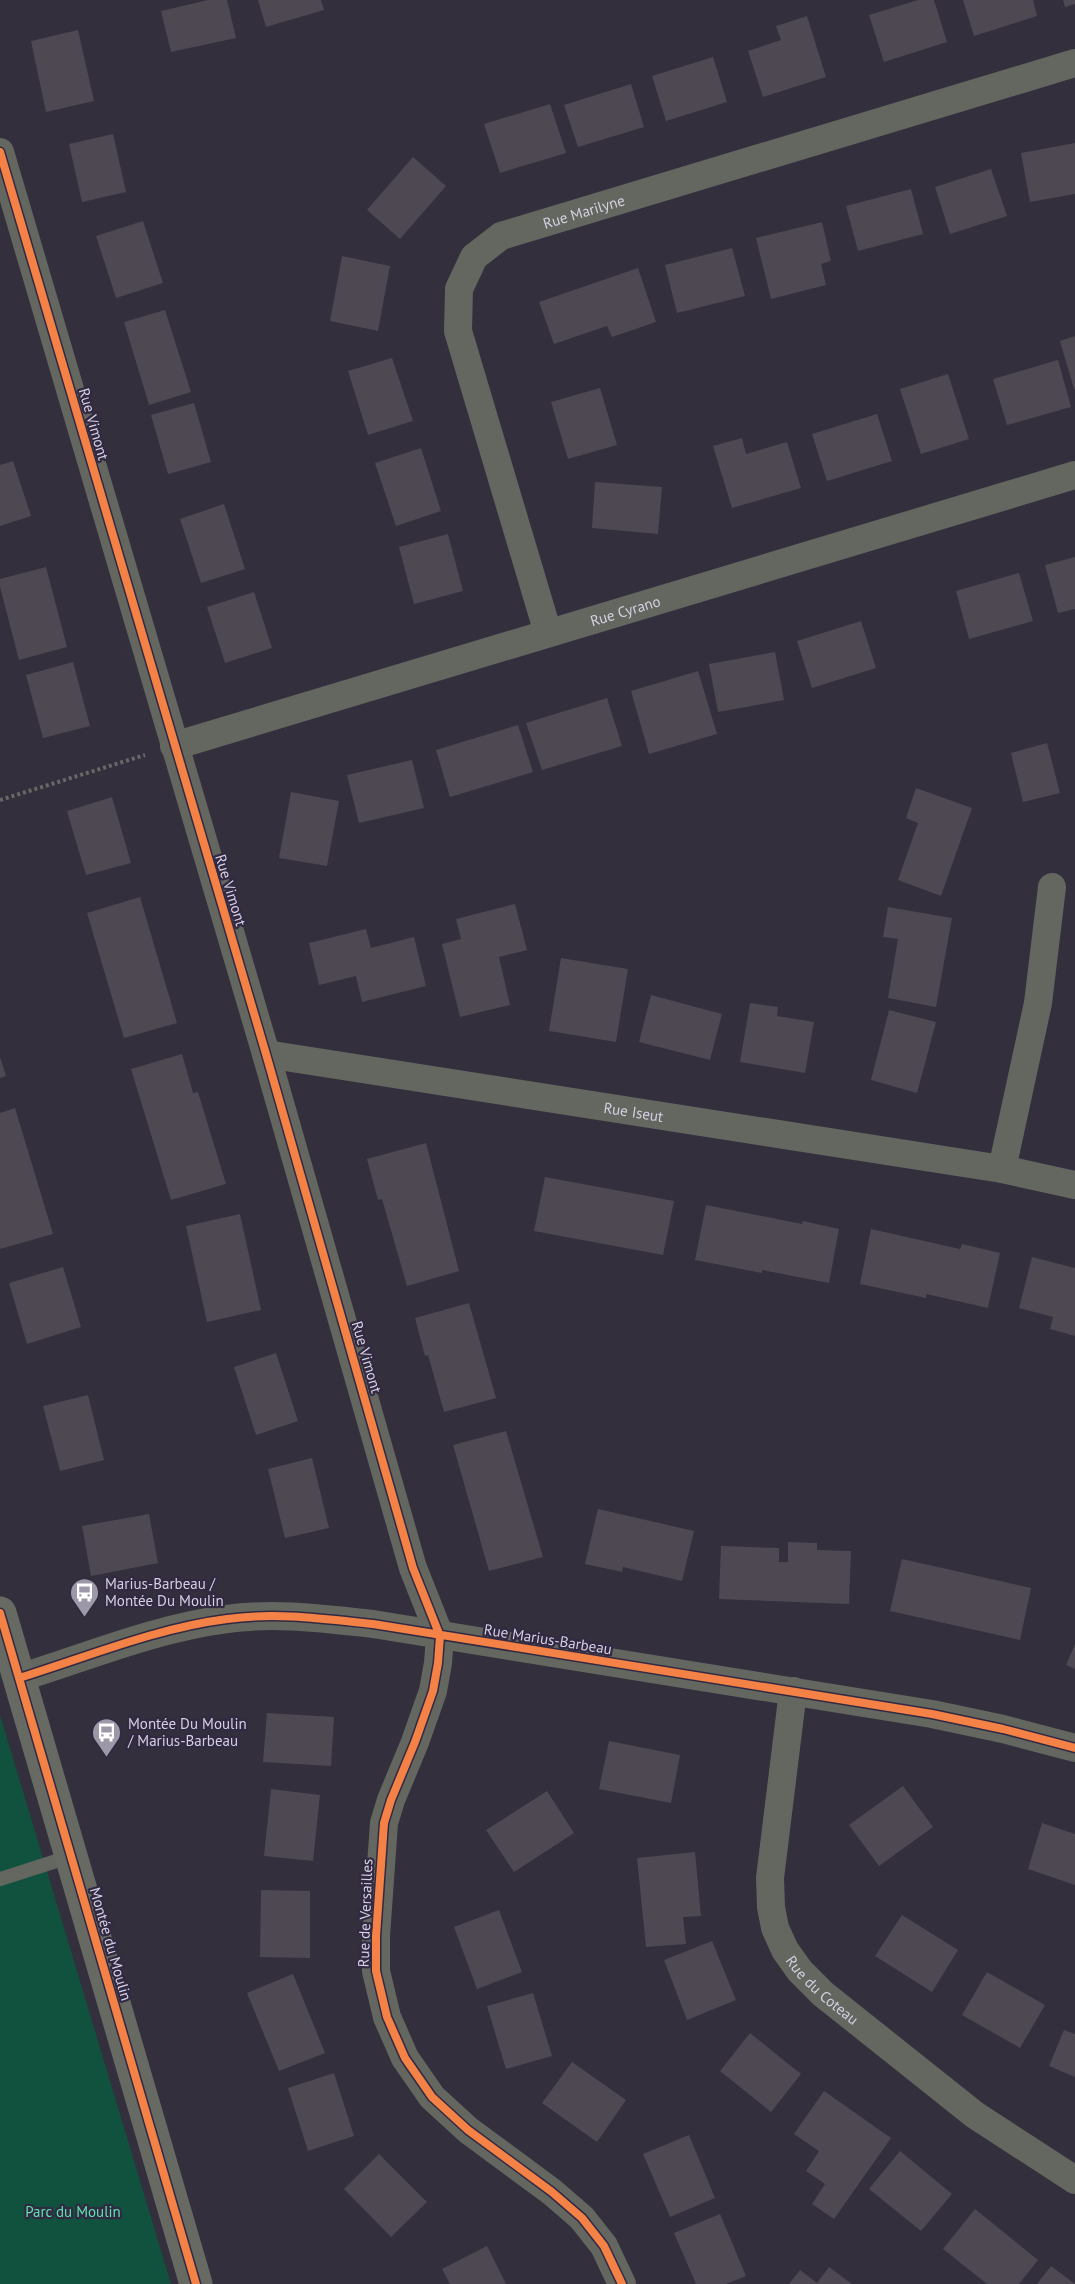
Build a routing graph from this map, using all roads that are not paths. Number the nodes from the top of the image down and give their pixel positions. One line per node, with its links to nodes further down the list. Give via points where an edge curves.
1 (1075, 63): 4 (street, Rue Marilyne, via 501,236 474,257 459,289 458,331)
2 (0, 152): 5 (street, Rue Vimont)
3 (1075, 475): 4 (street, Rue Cyrano)
4 (548, 633): 5 (street, Rue Cyrano)
5 (174, 746): 7 (street, Rue Vimont)
6 (1052, 887): 8 (street, via 1038,1003)
7 (266, 1054): 8 (street, Rue Iseut); 11 (street, Rue Vimont, via 413,1568)
8 (1002, 1169): 9 (street, Rue Iseut)
9 (1075, 1185)
10 (0, 1613): 12 (street, Montée du Moulin)
11 (440, 1636): 12 (street, Rue Marius-Barbeau, via 300,1616 229,1618 159,1634); 13 (street, Rue Marius-Barbeau); 19 (street, Rue de Versailles, via 433,1691 384,1823 376,1971 387,2017 405,2058 432,2097 468,2130 582,2218 604,2246)
12 (19, 1678): 15 (street, Montée du Moulin)
13 (794, 1691): 14 (street, Rue Marius-Barbeau, via 932,1714); 17 (street, Rue du Coteau, via 770,1878 775,1928 785,1950 823,1994 957,2101)
14 (1075, 1748)
15 (72, 1856): 16 (lane); 18 (street, Montée du Moulin)
16 (0, 1879)
17 (1075, 2180)
18 (196, 2284)
19 (622, 2284)

